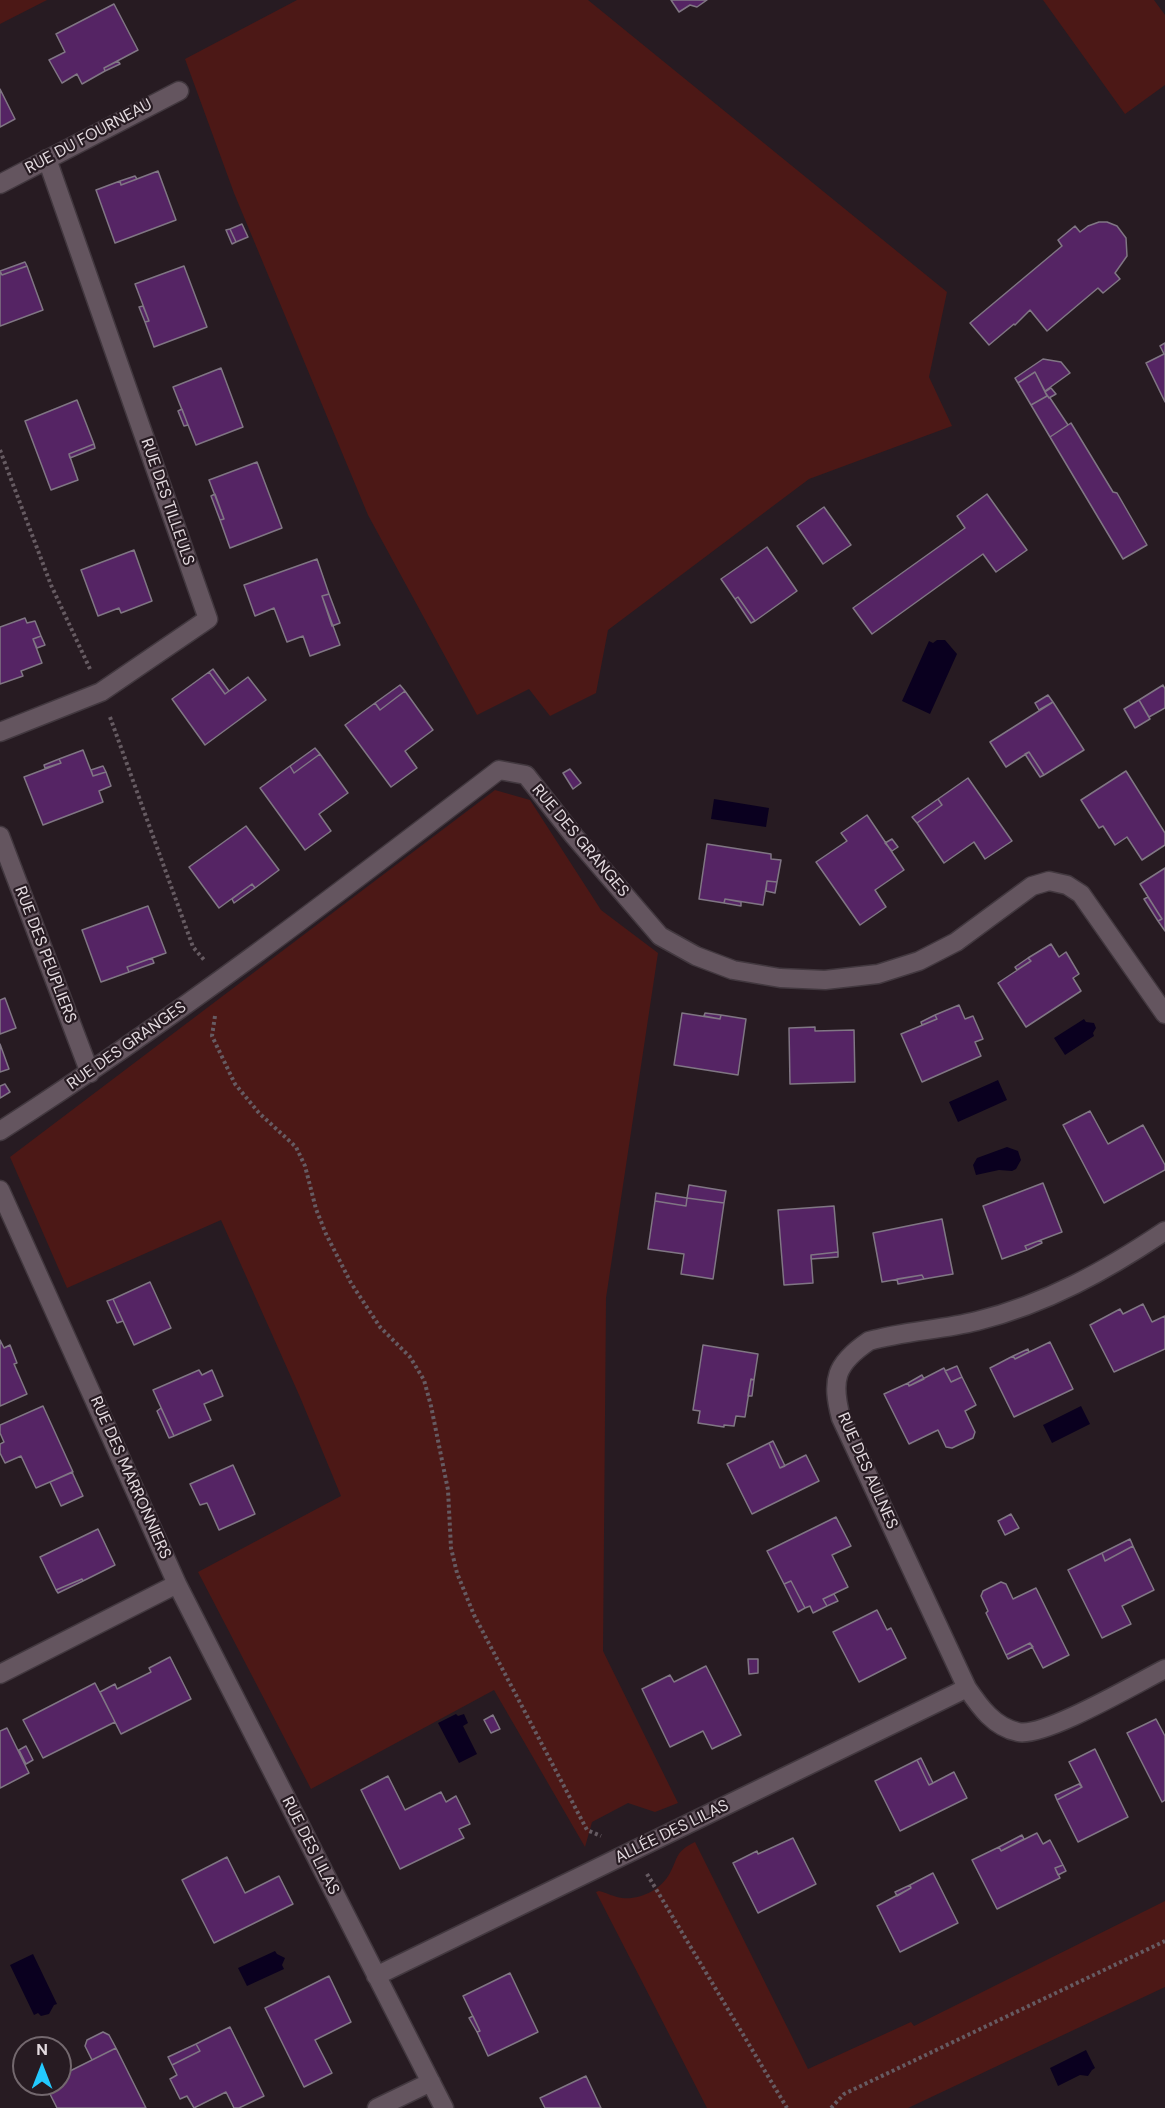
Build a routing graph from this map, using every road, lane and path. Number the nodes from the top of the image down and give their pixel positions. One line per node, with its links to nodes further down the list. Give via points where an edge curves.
1 (179, 91): 2 (street, RUE DU FOURNEAU)
2 (47, 159): 3 (street, RUE DU FOURNEAU); 5 (street, RUE DES TILLEULS, via 208,619)
3 (0, 184)
4 (0, 450): 5 (path, via 51,585)
5 (101, 692): 6 (street, RUE DES TILLEULS); 8 (path, via 193,947)
6 (0, 732)
7 (0, 836): 10 (street, RUE DES PEUPLIERS)
8 (221, 980): 9 (street, RUE DES GRANGES, via 499,770 526,775 660,936 733,970 825,980 878,974 919,961 956,942 1032,886 1049,881 1067,885 1081,894); 10 (street, RUE DES GRANGES); 18 (path, via 212,1036 235,1084 296,1147 319,1217 351,1283 380,1327 410,1357 424,1380 448,1490 451,1548 474,1615 587,1830)
9 (1165, 1014)
10 (90, 1073): 11 (street, RUE DES GRANGES)
11 (0, 1131)
12 (0, 1190): 14 (street, RUE DES MARRONNIERS)
13 (1165, 1231): 17 (street, RUE DES AULNES, via 1126,1258 1066,1290 1022,1307 978,1321 869,1341 854,1351 837,1376 835,1396 841,1418)
14 (177, 1584): 16 (street); 20 (street, RUE DES LILAS)
15 (1165, 1669): 17 (street, RUE DES AULNES, via 1037,1732 1019,1733 999,1725 981,1709)
16 (0, 1674)
17 (967, 1688): 18 (street, ALLÉE DES LILAS)
18 (633, 1851): 20 (street, ALLÉE DES LILAS); 24 (path)
19 (1165, 1941): 25 (path, via 844,2094)
20 (376, 1976): 21 (street, RUE DES LILAS)
21 (431, 2082): 22 (street); 23 (street, RUE DES LILAS)
22 (377, 2108)
23 (444, 2108)
24 (787, 2108)
25 (831, 2108)

